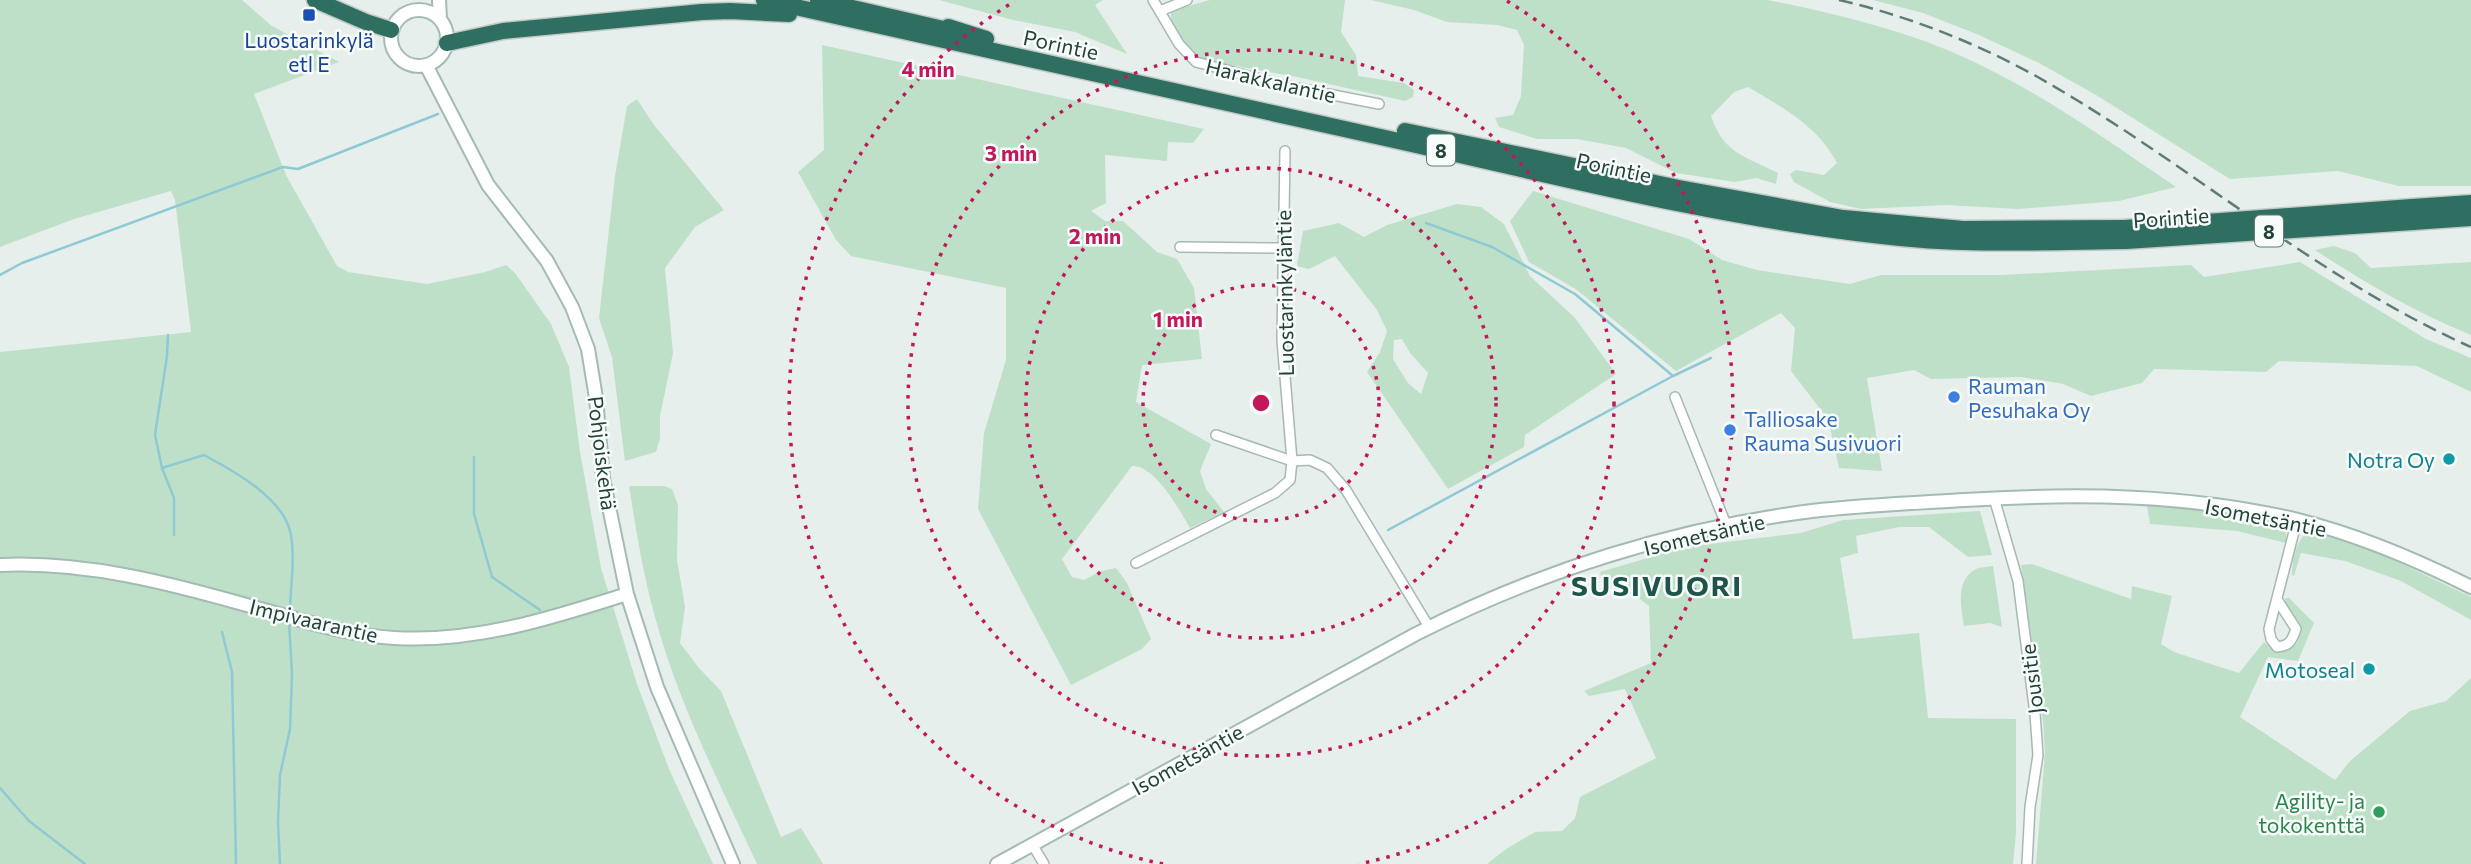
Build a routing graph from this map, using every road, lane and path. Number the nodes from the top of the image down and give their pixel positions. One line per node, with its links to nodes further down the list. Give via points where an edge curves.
1 (315, 0): 12 (highway)
2 (439, 0): 10 (main road)
3 (764, 0): 11 (highway, Porintie / 8)
4 (818, 0): 13 (highway, Porintie / 8)
5 (866, 0): 13 (highway)
6 (1153, 0): 9 (street, Harakkalantie)
7 (1187, 0): 9 (street)
8 (420, 5): 10 (main road); 12 (main road, via 402,14)
9 (1160, 11): 16 (street, Harakkalantie, via 1179,44 1196,62)
10 (440, 18): 14 (main road)
11 (891, 29): 14 (highway, via 791,14 730,11 503,31); 21 (highway, Porintie / 8, via 1774,221 1882,236 2003,243)
12 (391, 30): 15 (main road, via 397,56 414,66)
13 (986, 39): 21 (highway, Porintie / 8, via 1772,207 1931,228)
14 (447, 43): 15 (main road, via 442,55)
15 (426, 65): 33 (main road, Pohjoiskehä, via 488,185 547,261 588,349 603,478)
16 (1379, 104)
17 (1284, 151): 23 (street, Luostarinkyläntie)
18 (2471, 203): 19 (highway, Porintie / 8)
19 (2412, 215): 20 (highway, Porintie / 8); 21 (highway, Porintie / 8, bridge)
20 (2471, 218)
21 (2125, 234)
22 (1180, 247): 23 (street)
23 (1282, 248): 26 (street, Luostarinkyläntie, via 1282,340)
24 (1675, 397): 29 (street)
25 (1216, 435): 26 (street)
26 (1292, 461): 30 (street, via 1290,480 1275,493); 35 (street, via 1310,460 1327,468 1346,490)
27 (1994, 498): 28 (main road, Isometsäntie, via 2153,497); 29 (main road, Isometsäntie, via 1811,511); 40 (street, Jousitie, via 2018,581 2035,715 2038,755)
28 (2297, 520): 32 (main road, Isometsäntie, via 2368,540); 34 (street)
29 (1727, 527): 35 (main road, Isometsäntie, via 1582,564)
30 (1136, 563)
31 (0, 565): 33 (main road, Impivaarantie, via 121,574 324,626 394,638 485,633)
32 (2471, 587)
33 (627, 594): 37 (main road, Pohjoiskehä, via 657,687)
34 (2278, 601): 34 (street, via 2269,629 2277,646 2285,646 2296,629)
35 (1429, 627): 36 (main road, Isometsäntie)
36 (1032, 844): 38 (main road, Isometsäntie); 39 (street)
37 (733, 864)
38 (996, 864)
39 (1044, 864)
40 (2027, 864)

